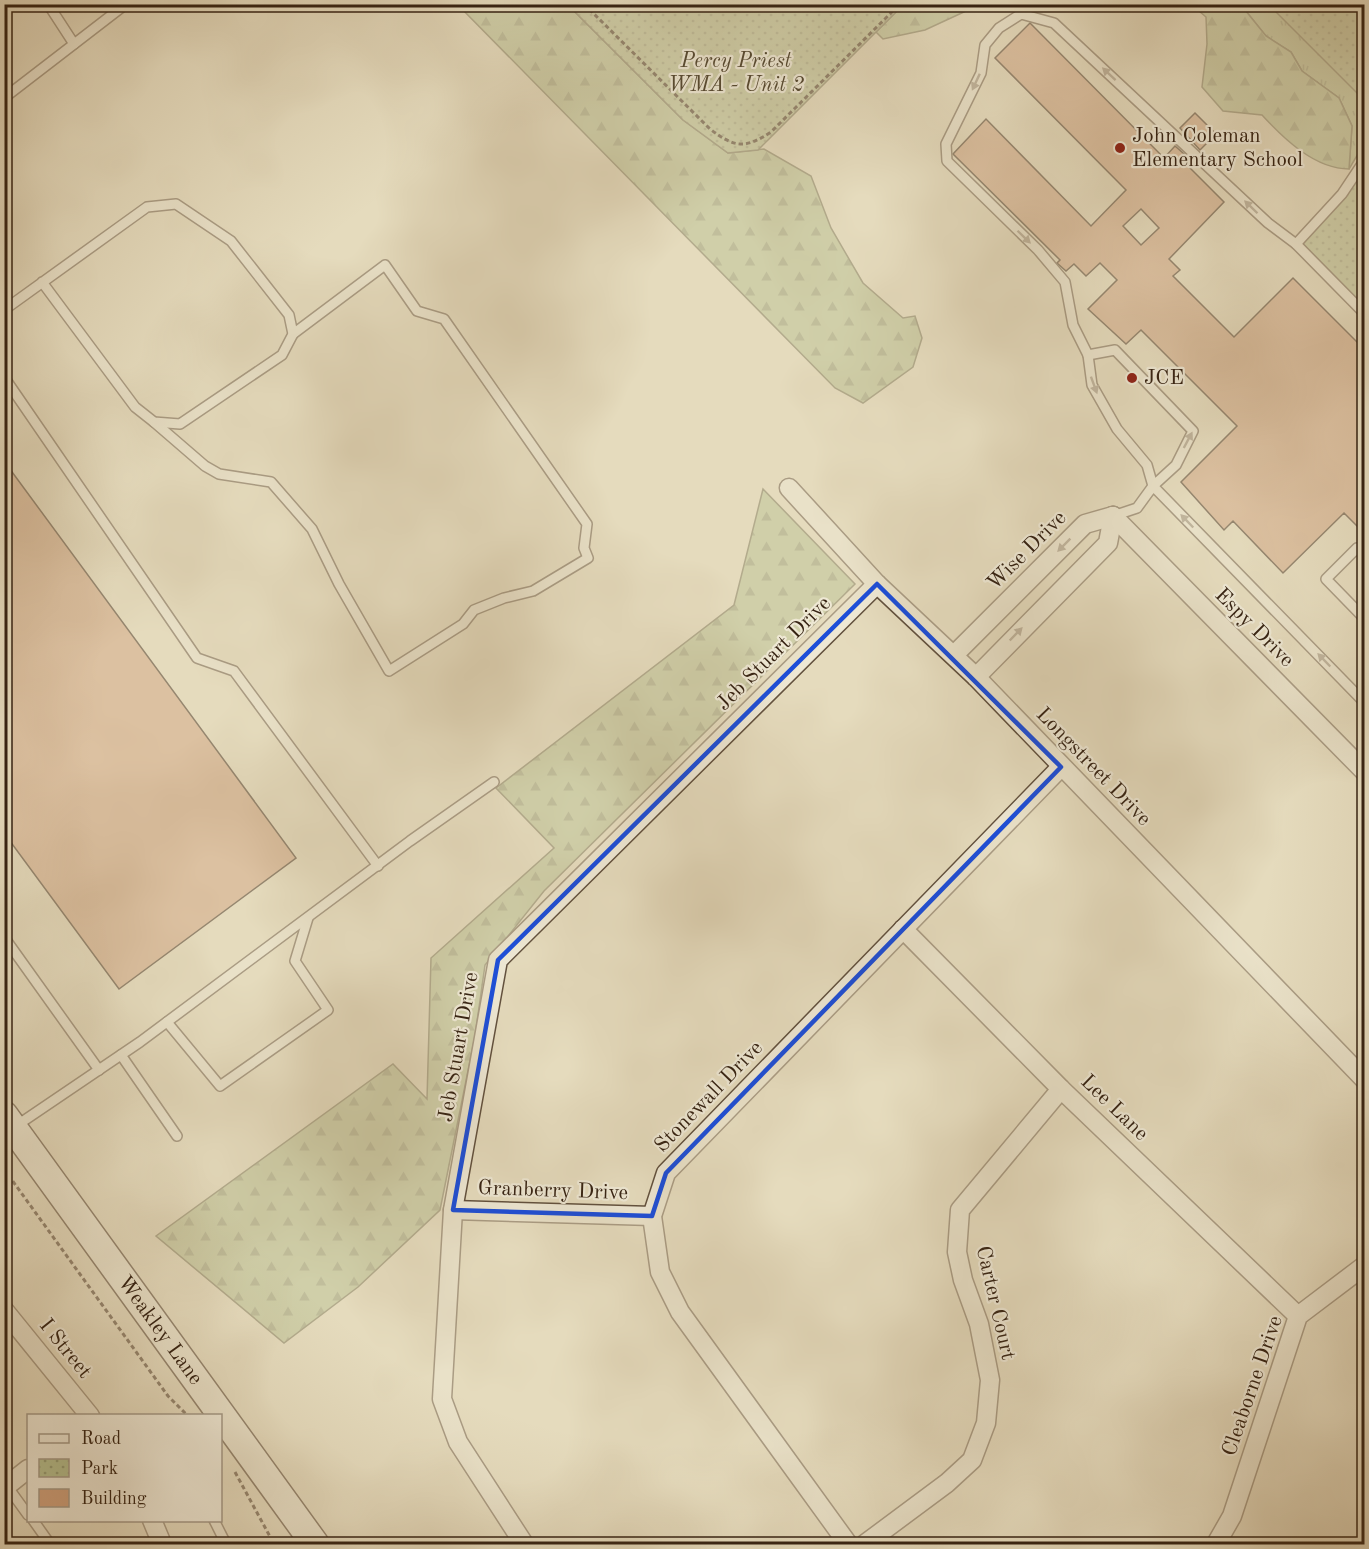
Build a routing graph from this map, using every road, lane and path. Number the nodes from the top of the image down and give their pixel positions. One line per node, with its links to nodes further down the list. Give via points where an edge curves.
1 (48, 4): 5 (lane)
2 (126, 4): 5 (lane)
3 (584, 4): 4 (path, via 710,129 728,143 752,145 771,132)
4 (900, 4)
5 (74, 44): 6 (lane)
6 (4, 98)
7 (1365, 161): 8 (lane, via 1342,194)
8 (1296, 243): 11 (lane); 13 (lane, one-way to 13, via 1268,223 1054,23 1021,14 999,28 985,45 981,73 946,144 946,162 1038,250 1065,282 1073,325)
9 (42, 282): 10 (lane); 12 (lane, via 147,207 176,204 231,241 289,315); 15 (lane, via 135,407)
10 (4, 310)
11 (1365, 312)
12 (293, 334): 15 (lane, via 282,355 180,424); 15 (lane, via 386,265 417,311 444,319 587,524 584,548 588,558 532,591 474,610 464,624 389,671 312,529 271,482 219,474)
13 (1088, 355): 16 (lane, one-way to 16, via 1092,385 1117,429 1147,465); 16 (lane, one-way to 13, via 1176,465 1193,431 1115,350)
14 (4, 377): 28 (lane, via 197,658 234,671)
15 (154, 422)
16 (1153, 486): 18 (lane, via 1137,508); 24 (lane, one-way to 16)
17 (789, 488): 20 (street, Longstreet Drive)
18 (1113, 516): 22 (street, Wise Drive, one-way to 22, via 1085,524); 23 (street, one-way to 18, via 1108,543); 26 (street, Espy Drive)
19 (1365, 556): 21 (lane, via 1357,548 1326,579)
20 (877, 584): 22 (street, Longstreet Drive); 40 (street, Jeb Stuart Drive, via 498,960)
21 (1365, 618)
22 (954, 656): 23 (street, Longstreet Drive)
23 (976, 676): 25 (street, Longstreet Drive)
24 (1365, 702)
25 (1061, 767): 30 (street, Stonewall Drive); 35 (street, Longstreet Drive)
26 (1365, 771)
27 (494, 782): 28 (lane)
28 (378, 866): 29 (lane)
29 (308, 918): 32 (lane); 32 (lane, via 295,961 328,1010 220,1086)
30 (903, 929): 36 (street, Lee Lane); 41 (street, Stonewall Drive, via 666,1173)
31 (4, 937): 34 (lane)
32 (167, 1022): 33 (lane)
33 (121, 1055): 34 (lane); 38 (lane)
34 (99, 1070): 37 (lane)
35 (1365, 1079)
36 (1061, 1089): 44 (street, Lee Lane); 63 (street, Carter Court, via 960,1210 957,1252 979,1324 990,1380 986,1423 972,1460)
37 (9, 1122): 47 (main road, Weakley Lane)
38 (177, 1136)
39 (4, 1169): 46 (path, via 168,1396)
40 (453, 1210): 41 (street, Granberry Drive); 61 (street, Jeb Stuart Drive, via 442,1399 458,1442)
41 (652, 1216): 62 (street, Stonewall Drive, via 660,1272 680,1312)
42 (1365, 1266): 44 (street, Cleaborne Drive)
43 (4, 1310): 45 (street, I Street)
44 (1298, 1316): 64 (street, Cleaborne Drive, via 1233,1516)
45 (88, 1414)
46 (186, 1414)
47 (220, 1414)
48 (222, 1416): 60 (main road, Weakley Lane)
49 (27, 1470): 51 (street)
50 (234, 1470): 59 (path)
51 (6, 1487): 52 (lane)
52 (27, 1514)
53 (34, 1522): 56 (lane)
54 (152, 1522): 57 (street)
55 (214, 1522): 58 (lane)
56 (50, 1545)
57 (162, 1545)
58 (226, 1545)
59 (274, 1545)
60 (315, 1545)
61 (524, 1545)
62 (848, 1545)
63 (865, 1545)
64 (1216, 1545)

